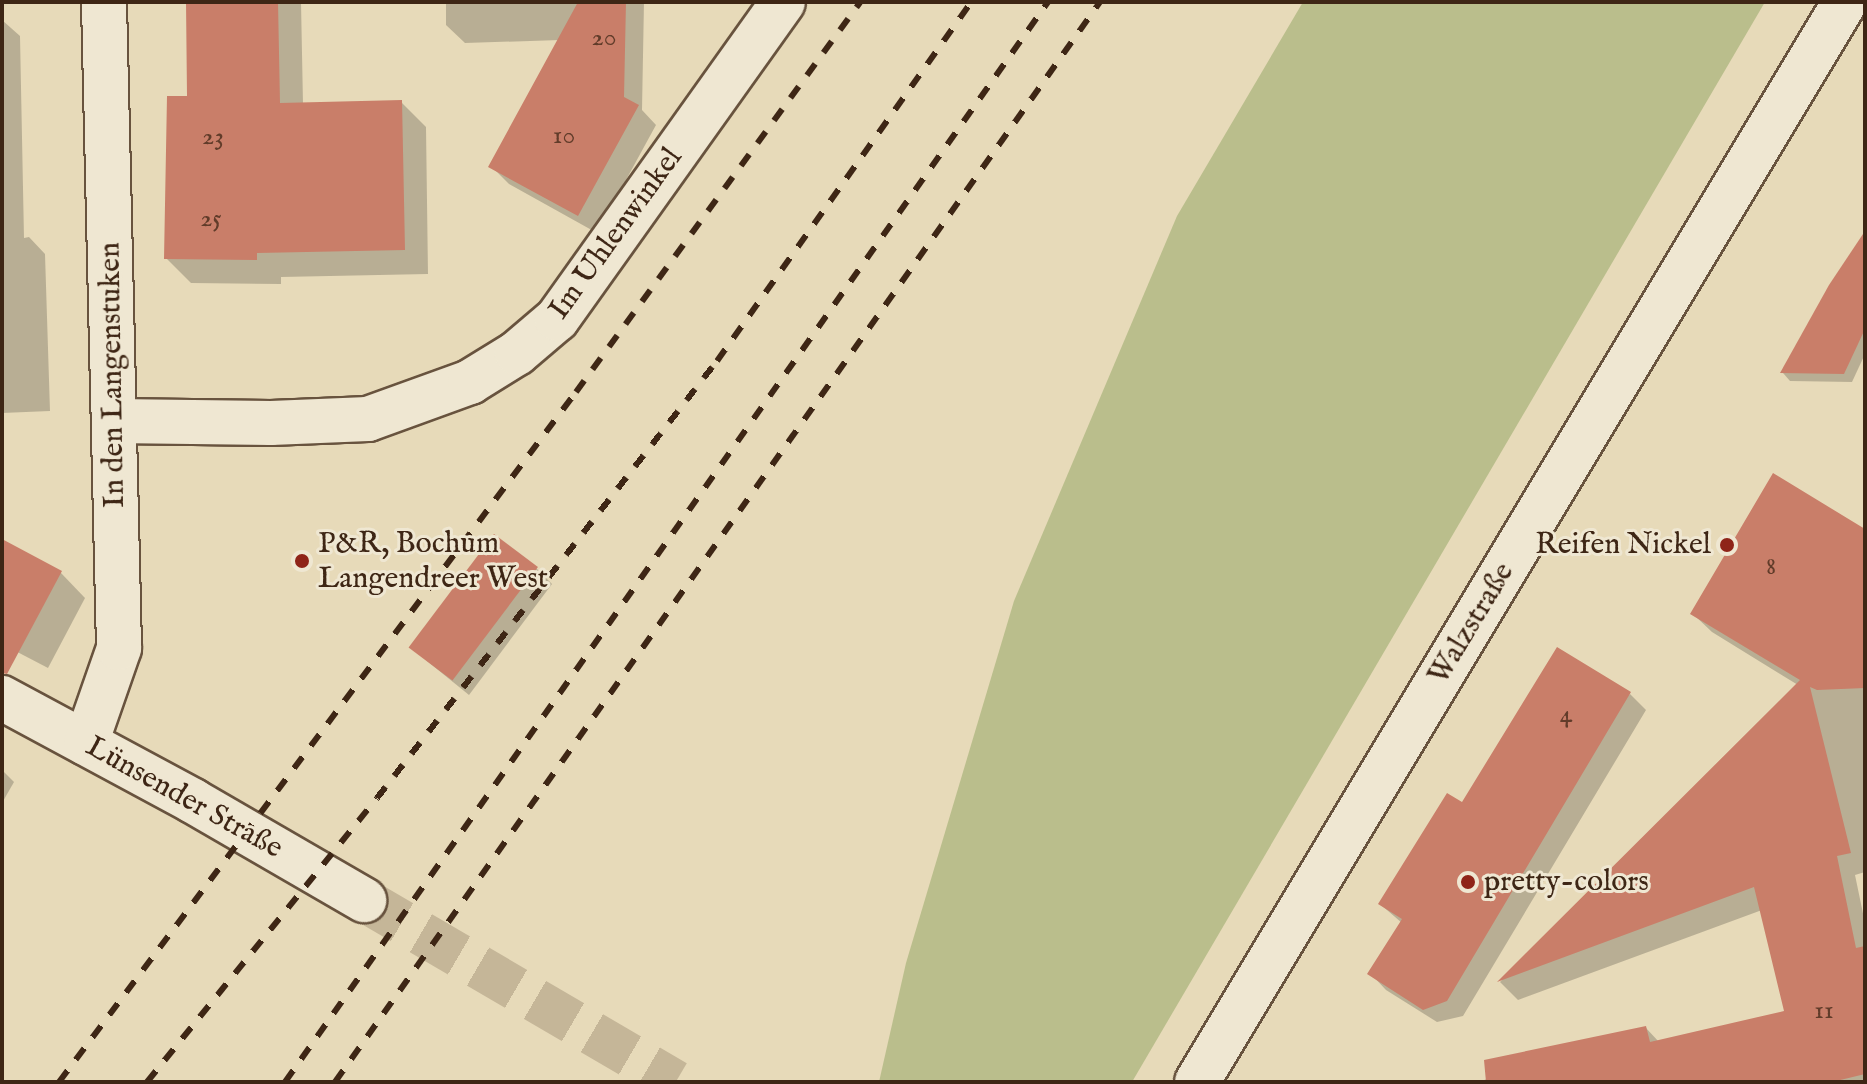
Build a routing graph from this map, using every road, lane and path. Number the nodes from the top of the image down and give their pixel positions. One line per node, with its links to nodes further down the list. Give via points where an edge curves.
1 (104, 2): 4 (street, In den Langenstuken)
2 (783, 2): 4 (street, Im Uhlenwinkel, via 557,319 517,353 470,382 368,419)
3 (1845, 2): 8 (street, Walzstraße)
4 (114, 421): 6 (street, In den Langenstuken, via 119,648)
5 (2, 698): 6 (street, Lünsender Straße)
6 (86, 743): 7 (street, Lünsender Straße)
7 (364, 900)
8 (1197, 1082)

